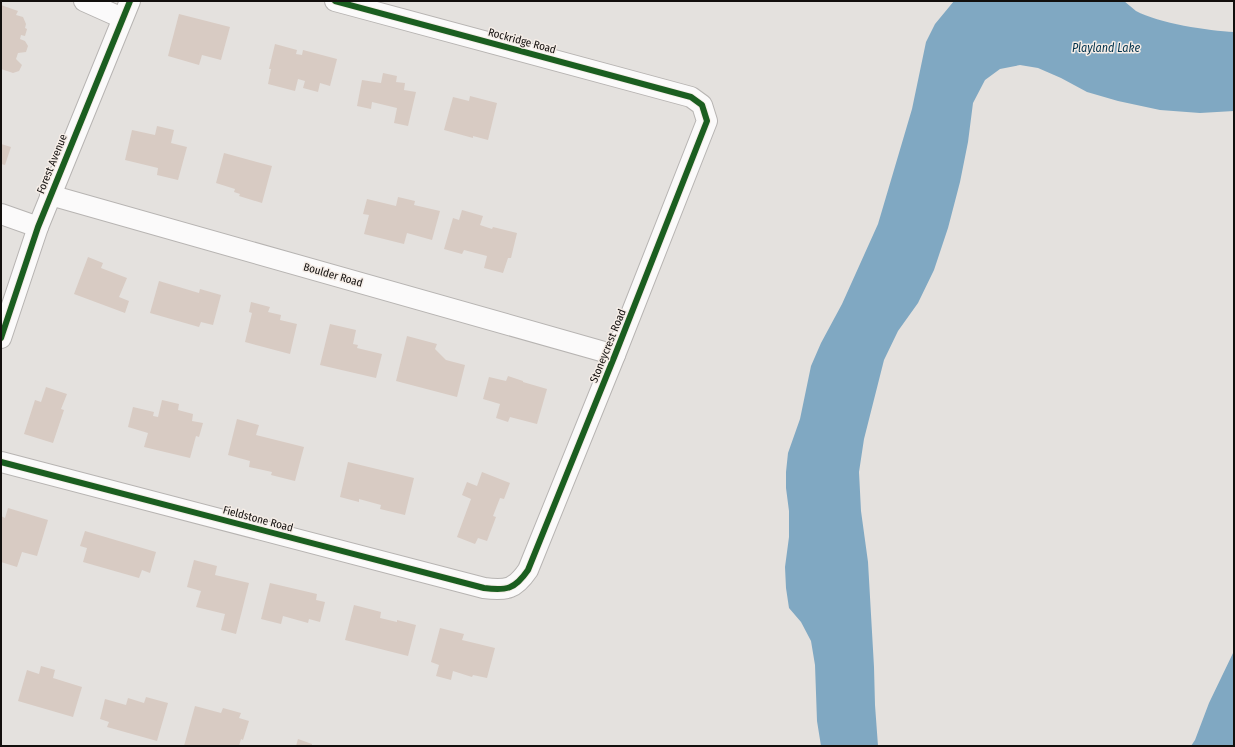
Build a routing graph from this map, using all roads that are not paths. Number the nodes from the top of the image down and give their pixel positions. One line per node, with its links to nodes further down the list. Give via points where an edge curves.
1 (84, 1): 3 (street)
2 (335, 1): 4 (street, Rockridge Road, via 691,97)
3 (126, 10): 5 (street, Forest Avenue)
4 (702, 105): 9 (street, Stoneycrest Road, via 707,121)
5 (50, 195): 7 (street, Forest Avenue); 9 (street, Boulder Road)
6 (1, 214): 7 (street)
7 (38, 227): 8 (street, Forest Avenue)
8 (1, 338)
9 (615, 355): 11 (street, Stoneycrest Road, via 528,570)
10 (1, 462): 11 (street, Fieldstone Road, via 484,588)
11 (511, 588)

